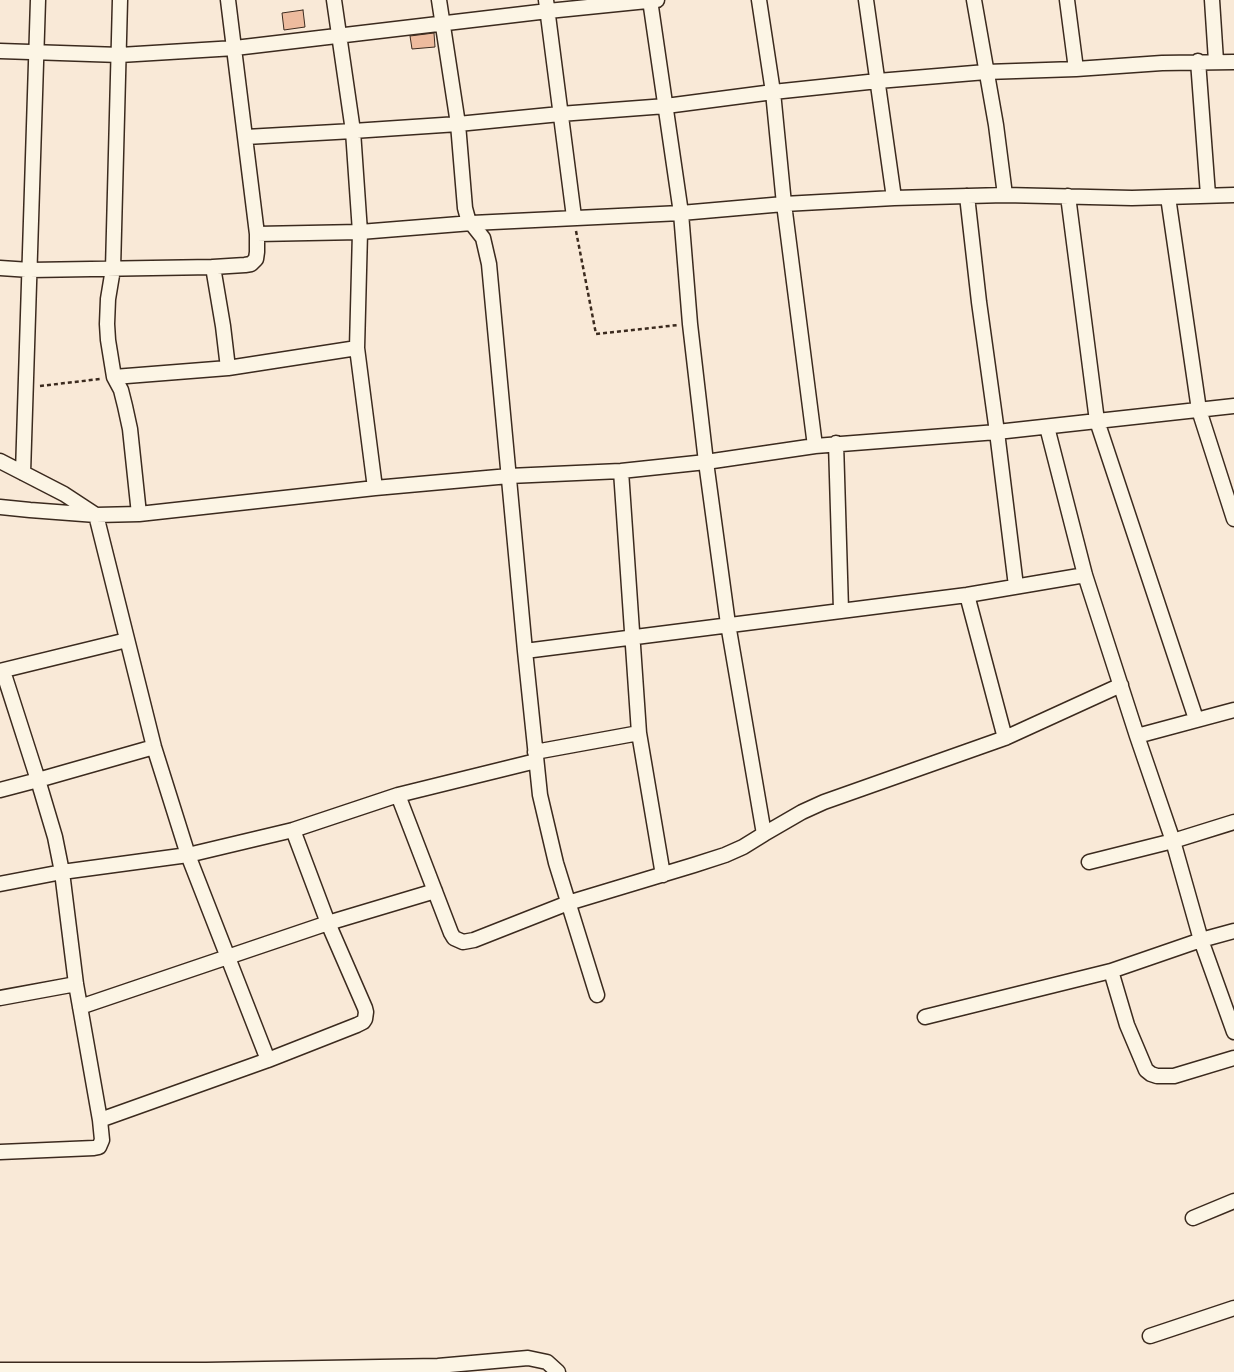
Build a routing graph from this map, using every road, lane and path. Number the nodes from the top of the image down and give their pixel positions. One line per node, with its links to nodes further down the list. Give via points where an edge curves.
1 (38, 0): 17 (street)
2 (120, 0): 18 (street)
3 (228, 0): 15 (street)
4 (334, 0): 14 (street)
5 (440, 0): 13 (street)
6 (653, 0): 12 (street); 26 (street)
7 (759, 0): 25 (street)
8 (866, 0): 24 (street)
9 (974, 0): 23 (street)
10 (1067, 0): 22 (street)
11 (1212, 0): 20 (street)
12 (547, 5): 13 (street); 27 (street)
13 (443, 24): 14 (street); 28 (street)
14 (338, 36): 15 (street); 29 (street)
15 (234, 48): 18 (street); 30 (street)
16 (0, 51): 17 (street)
17 (36, 52): 18 (street); 47 (street)
18 (120, 55): 46 (street)
19 (1198, 61): 20 (street); 22 (street); 33 (street)
20 (1216, 62): 21 (street)
21 (1234, 62)
22 (1076, 69): 23 (street)
23 (986, 72): 24 (street); 32 (street)
24 (878, 81): 25 (street); 37 (street)
25 (773, 92): 26 (street); 38 (street)
26 (666, 106): 27 (street); 39 (street)
27 (560, 114): 28 (street); 40 (street)
28 (458, 124): 29 (street); 41 (street, via 465,208)
29 (353, 131): 30 (street); 42 (street)
30 (246, 136): 43 (street)
31 (1234, 194): 33 (street)
32 (1005, 195): 34 (street); 35 (street)
33 (1208, 195): 36 (street)
34 (967, 196): 37 (street); 57 (street)
35 (1068, 196): 36 (street); 55 (street)
36 (1168, 196): 54 (street)
37 (894, 198): 38 (street)
38 (784, 204): 39 (street); 59 (street)
39 (681, 212): 40 (street); 48 (street)
40 (574, 217): 41 (street); 48 (path, via 596,334)
41 (472, 223): 42 (street); 64 (street, via 483,238 489,264)
42 (360, 232): 43 (street); 49 (street)
43 (257, 234): 44 (street, via 256,259 251,264)
44 (213, 267): 46 (street); 50 (street)
45 (0, 268): 47 (street)
46 (113, 269): 47 (street); 51 (street, via 107,324)
47 (30, 270): 52 (street)
48 (690, 324): 61 (street)
49 (357, 348): 50 (street); 65 (street)
50 (228, 368): 51 (street)
51 (114, 377): 52 (path); 67 (street, via 121,390 130,429)
52 (25, 388): 63 (street)
53 (1234, 406): 54 (street)
54 (1199, 410): 55 (street); 69 (street)
55 (1097, 421): 56 (street); 81 (street)
56 (1047, 427): 57 (street); 70 (street)
57 (997, 432): 58 (street); 71 (street)
58 (836, 443): 59 (street); 73 (street)
59 (815, 446): 61 (street)
60 (0, 461): 63 (street)
61 (706, 462): 62 (street); 74 (street)
62 (621, 471): 64 (street); 75 (street)
63 (23, 473): 68 (street, via 64,494)
64 (509, 476): 65 (street); 77 (street)
65 (375, 488): 67 (street)
66 (0, 507): 68 (street)
67 (139, 514): 68 (street)
68 (96, 515): 76 (street)
69 (1234, 519)
70 (1085, 575): 71 (street); 79 (street)
71 (1016, 586): 72 (street)
72 (967, 596): 73 (street); 84 (street)
73 (841, 610): 74 (street)
74 (728, 624): 75 (street); 92 (street)
75 (633, 638): 77 (street); 82 (street)
76 (127, 640): 78 (street); 85 (street)
77 (525, 651): 86 (street)
78 (1, 671): 87 (street)
79 (1121, 686): 83 (street); 84 (street)
80 (1234, 710): 81 (street)
81 (1196, 719): 83 (street)
82 (639, 733): 86 (street); 97 (street)
83 (1137, 736): 93 (street)
84 (1005, 738): 92 (street, via 824,802)
85 (154, 747): 87 (street); 94 (street)
86 (536, 756): 89 (street); 100 (street, via 540,795)
87 (38, 780): 88 (street); 96 (street, via 55,837)
88 (0, 790)
89 (398, 795): 91 (street); 99 (street)
90 (1234, 822): 93 (street)
91 (293, 830): 94 (street); 101 (street)
92 (764, 834): 97 (street, via 725,855)
93 (1173, 841): 95 (street); 103 (street)
94 (188, 855): 96 (street); 104 (street)
95 (1089, 862)
96 (62, 872): 98 (street); 106 (street)
97 (663, 875): 100 (street)
98 (0, 884)
99 (435, 891): 100 (street, via 451,933 454,938 463,942); 101 (street)
100 (568, 903): 107 (street)
101 (328, 923): 104 (street); 113 (street, via 365,1008 365,1019 357,1025)
102 (1234, 931): 103 (street)
103 (1201, 940): 105 (street); 111 (street)
104 (228, 957): 109 (street); 113 (street)
105 (1111, 971): 110 (street); 112 (street, via 1127,1025 1146,1070 1151,1074 1174,1076)
106 (76, 984): 108 (street); 109 (street)
107 (597, 995)
108 (0, 998)
109 (80, 1007): 114 (street)
110 (926, 1017)
111 (1234, 1032)
112 (1234, 1058)
113 (268, 1060): 114 (street)
114 (100, 1120): 115 (street, via 102,1140 99,1147)
115 (0, 1152)
116 (1234, 1201): 117 (street)
117 (1193, 1218)
118 (1233, 1310): 119 (street)
119 (1150, 1336)
120 (0, 1370): 121 (street, via 438,1366 528,1358 547,1362)
121 (558, 1372)

